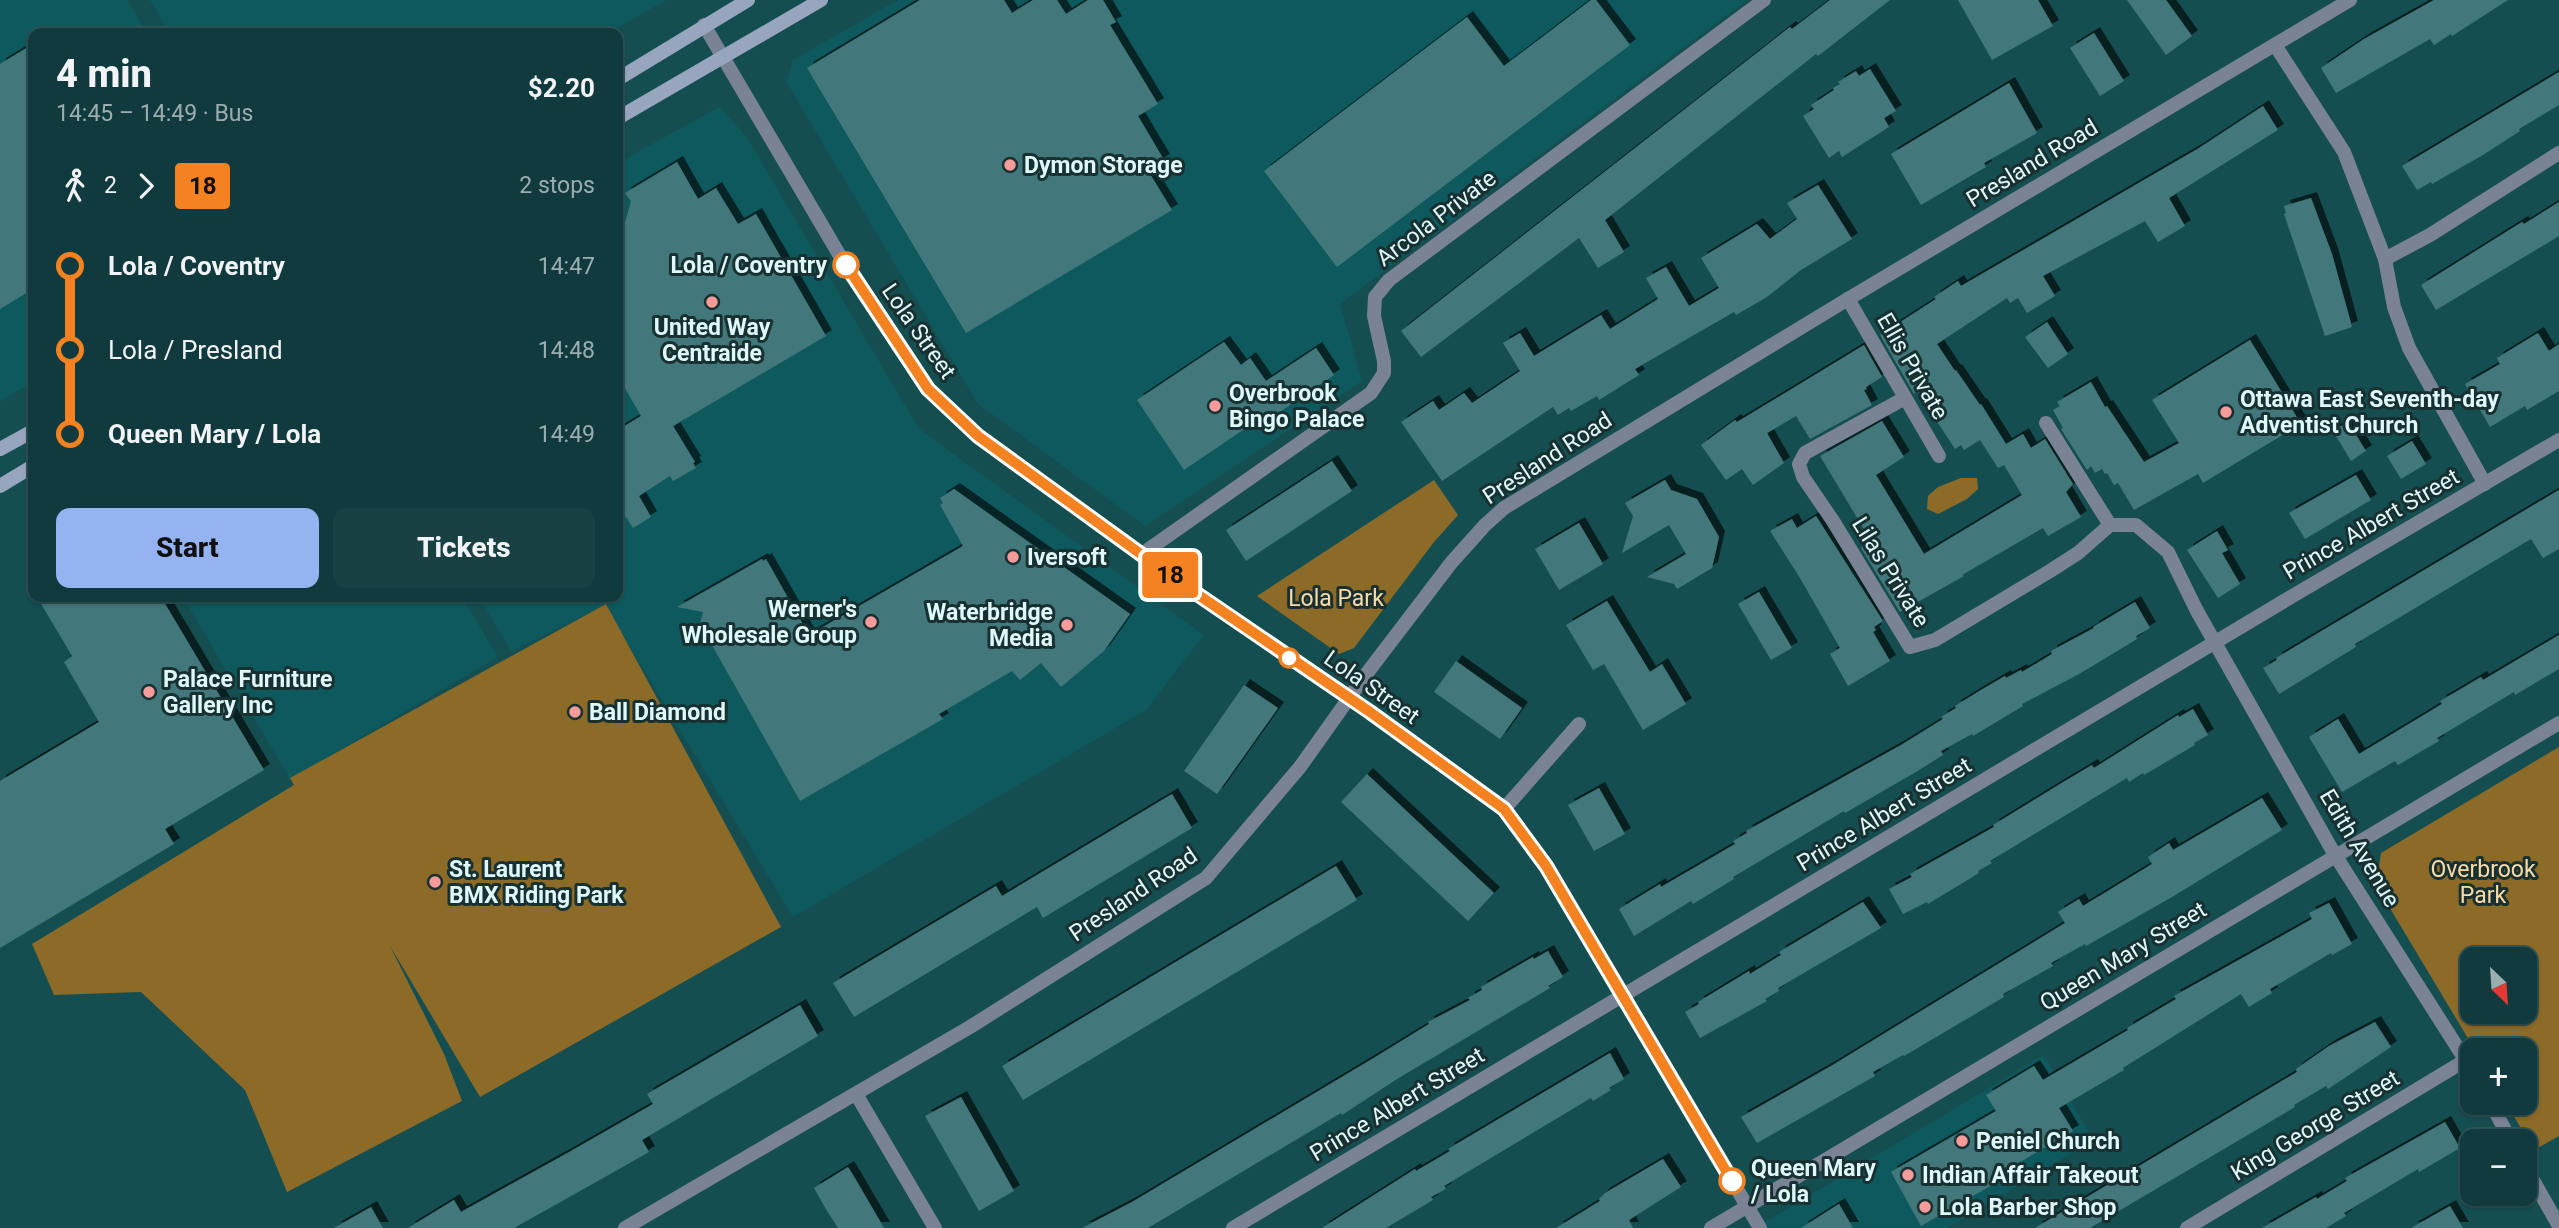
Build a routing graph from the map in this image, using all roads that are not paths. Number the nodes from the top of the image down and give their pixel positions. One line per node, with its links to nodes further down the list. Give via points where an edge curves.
1 (748, 0): 5 (main road)
2 (821, 0): 7 (main road)
3 (1764, 0): 23 (street, Arcola Private, via 1389,280 1375,297 1384,373 1371,393)
4 (2350, 0): 6 (street, Presland Road)
5 (704, 25): 7 (street, Lola Street); 8 (main road)
6 (2275, 45): 11 (street, via 2344,152); 12 (street, Presland Road)
7 (723, 56): 9 (main road); 23 (street, Lola Street, via 843,261 928,389 978,436)
8 (623, 76)
9 (623, 115)
10 (2559, 153): 11 (street)
11 (2385, 259): 20 (street, via 2394,307 2409,348)
12 (1848, 299): 13 (street, Ellis Private); 25 (street, Presland Road, via 1504,508 1451,563)
13 (1905, 398): 18 (street, Ellis Private); 22 (street, Lilas Private, via 1805,453 1799,464 1910,647 1935,640 2078,554)
14 (2046, 423): 22 (street)
15 (28, 434): 17 (main road)
16 (2559, 440): 20 (street, Prince Albert Street)
17 (0, 449)
18 (1939, 456)
19 (28, 469): 21 (main road)
20 (2485, 484): 24 (street, Prince Albert Street)
21 (0, 486)
22 (2110, 525): 24 (street, Edith Avenue, via 2136,525 2168,552)
23 (1142, 554): 25 (street, Lola Street)
24 (2216, 643): 29 (street, Edith Avenue); 30 (street, Prince Albert Street)
25 (1348, 698): 28 (street, Lola Street); 33 (street, Presland Road, via 1300,767 1206,878)
26 (2559, 723): 29 (street, Queen Mary Street)
27 (1579, 724): 28 (street)
28 (1504, 809): 30 (street, Lola Street, via 1546,866)
29 (2335, 855): 31 (street, Edith Avenue); 35 (street, Queen Mary Street)
30 (1622, 996): 35 (street, Lola Street); 39 (street, Prince Albert Street)
31 (2460, 1050)
32 (2460, 1072): 42 (street, King George Street)
33 (856, 1094): 37 (street, Presland Road); 38 (street)
34 (2537, 1187): 36 (street)
35 (1748, 1207): 40 (street, Queen Mary Street); 41 (street, Lola Street)
36 (2559, 1226)
37 (625, 1228)
38 (935, 1228)
39 (1233, 1228)
40 (1711, 1228)
41 (1760, 1228)
42 (2187, 1228)

